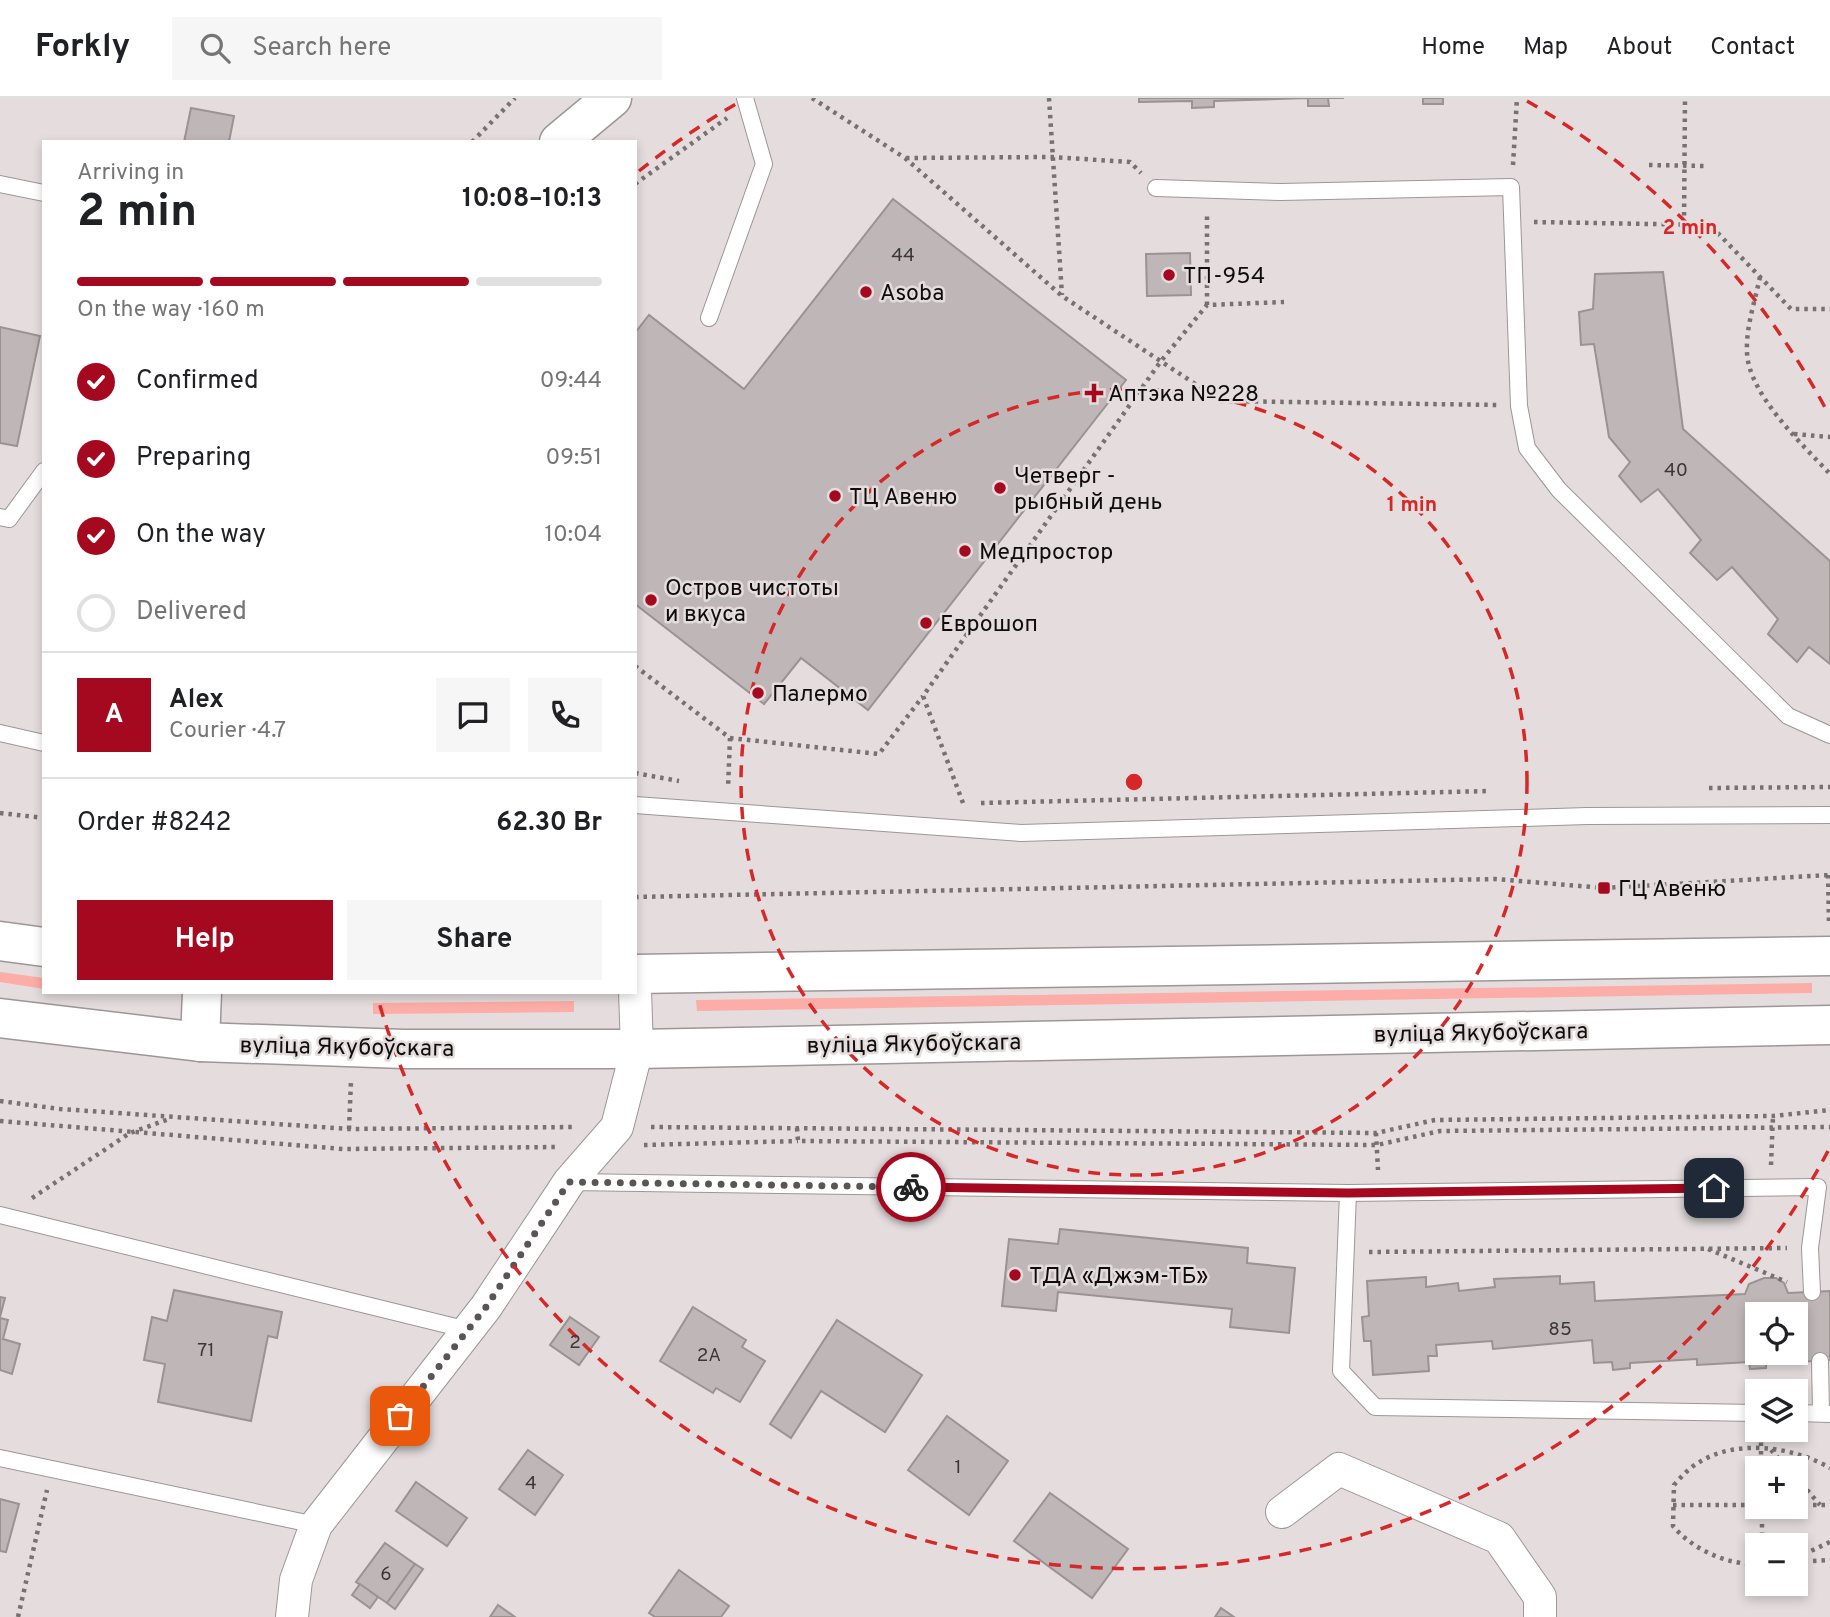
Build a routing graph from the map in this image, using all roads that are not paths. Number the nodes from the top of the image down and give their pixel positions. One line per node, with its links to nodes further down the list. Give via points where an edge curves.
1 (612, 98): 3 (main road)
2 (746, 100): 7 (lane, via 764,164)
3 (561, 140)
4 (0, 184): 6 (lane)
5 (1156, 188): 11 (lane, via 1281,192 1511,187 1519,405 1527,448 1559,490 1788,716)
6 (42, 193)
7 (709, 318)
8 (42, 474): 9 (lane, via 9,519)
9 (0, 517)
10 (0, 733): 12 (lane)
11 (1830, 735)
12 (42, 743)
13 (637, 806): 14 (lane, via 1021,834 1587,816)
14 (1830, 815)
15 (1829, 940): 18 (main road)
16 (0, 941): 17 (main road)
17 (42, 947)
18 (637, 974)
19 (202, 994): 23 (main road)
20 (635, 994): 24 (street)
21 (0, 1018): 23 (main road, вуліца Якубоўскага)
22 (1830, 1026): 24 (main road, вуліца Якубоўскага)
23 (200, 1042): 24 (main road, вуліца Якубоўскага, via 353,1049)
24 (637, 1049): 25 (street, via 608,1137)
25 (569, 1182): 27 (lane); 30 (street)
26 (1824, 1187): 27 (lane); 29 (lane, via 1810,1248)
27 (1348, 1193): 32 (lane, via 1341,1371 1375,1407)
28 (0, 1215): 30 (lane)
29 (1812, 1292)
30 (468, 1330): 36 (street)
31 (1820, 1361): 33 (lane)
32 (1745, 1413)
33 (1825, 1413)
34 (0, 1458): 36 (lane)
35 (1282, 1511): 38 (street, via 1339,1469 1499,1538 1540,1597)
36 (316, 1525): 37 (street, via 296,1580)
37 (292, 1617)
38 (1540, 1617)

